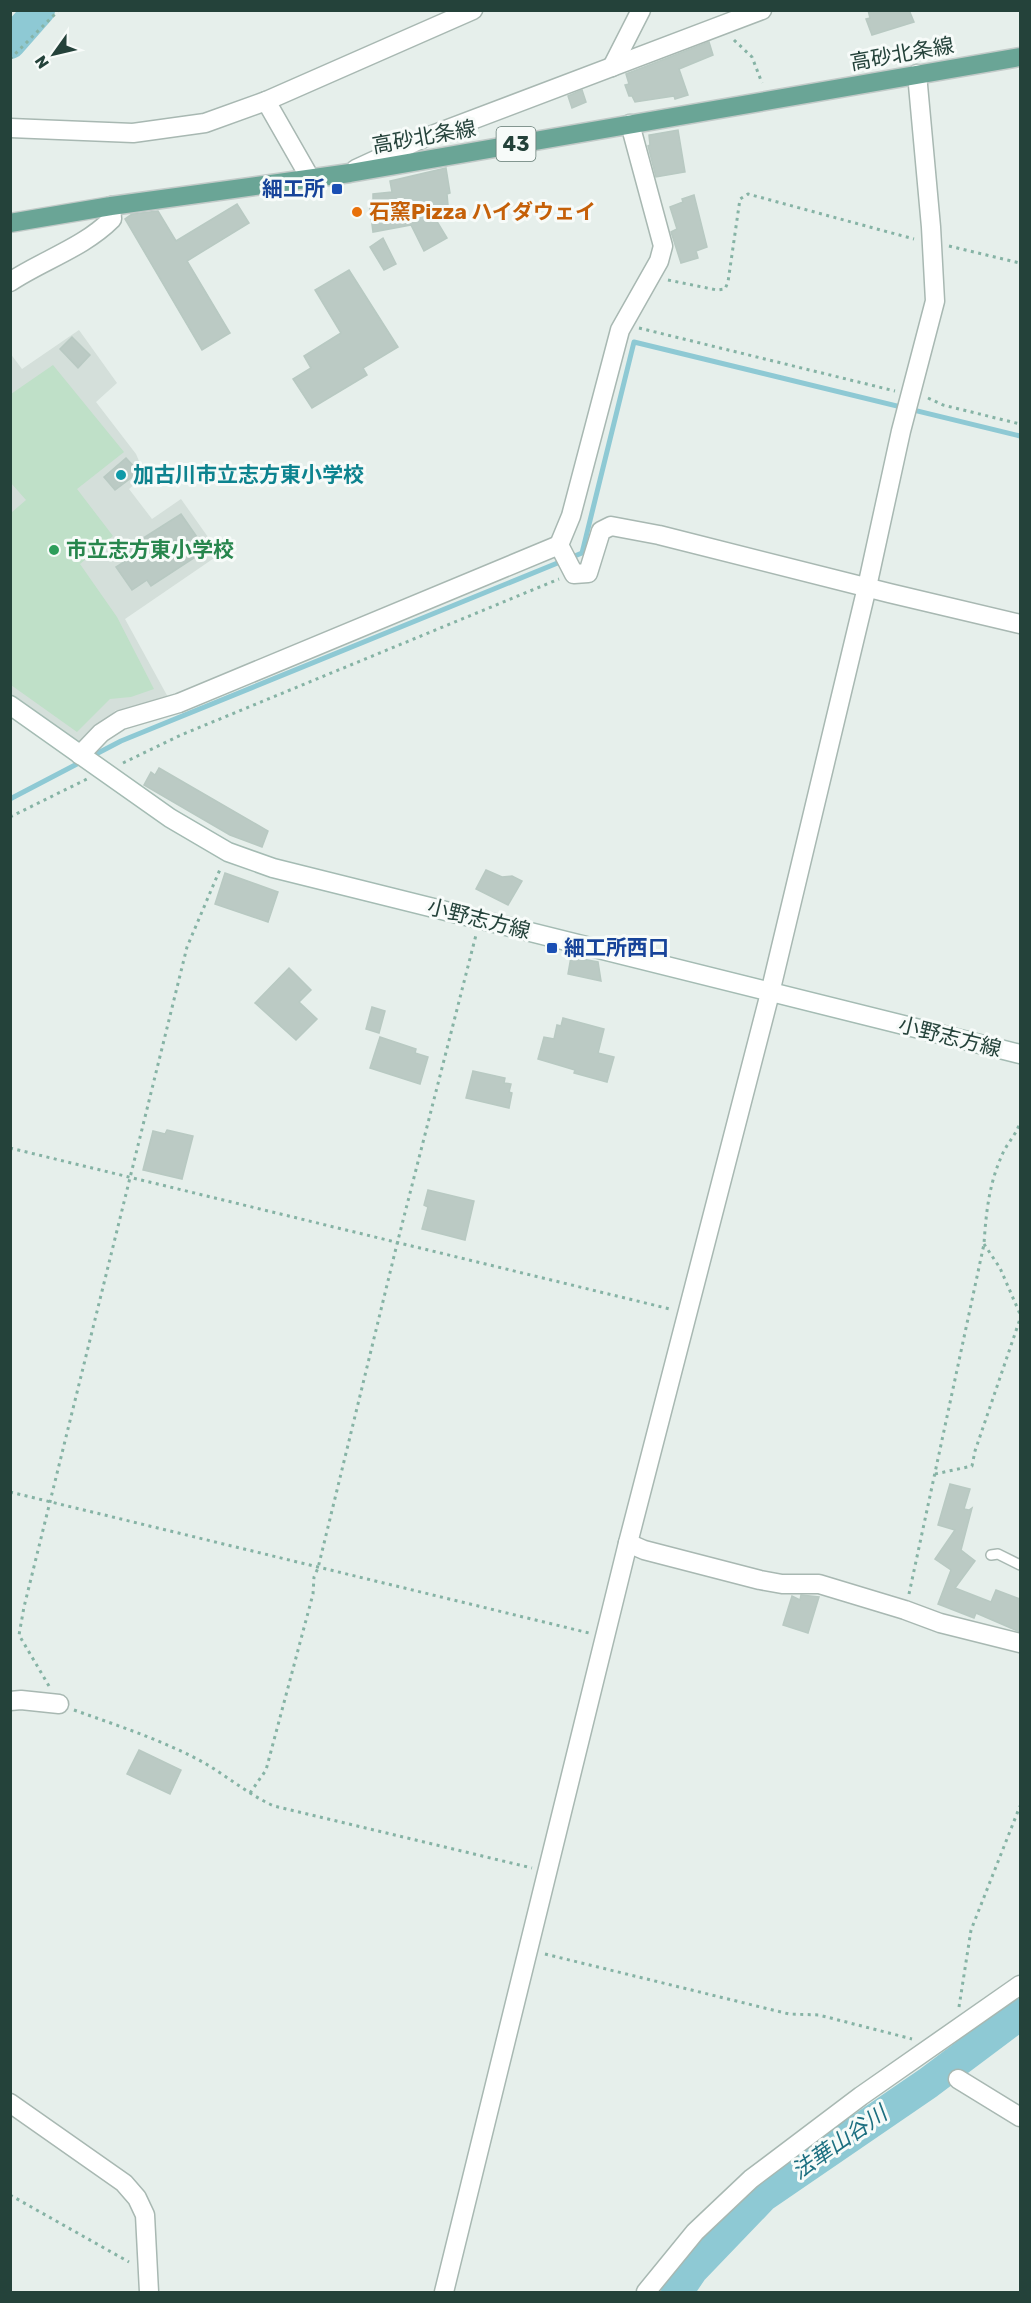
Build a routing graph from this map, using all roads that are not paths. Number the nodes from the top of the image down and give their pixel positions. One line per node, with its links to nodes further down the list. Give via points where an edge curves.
1 (473, 10): 7 (street)
2 (641, 10): 5 (street)
3 (762, 10): 5 (street)
4 (1020, 57): 6 (main road, 高砂北条線 / 43)
5 (612, 67): 10 (street, via 419,140)
6 (917, 75): 8 (main road, 高砂北条線 / 43); 16 (street, via 935,301)
7 (266, 101): 9 (street, via 205,123 133,133); 11 (street)
8 (630, 124): 10 (main road, 高砂北条線 / 43); 15 (street, via 663,246 659,261 623,324 571,516)
9 (10, 128)
10 (350, 173): 11 (main road, 高砂北条線 / 43)
11 (310, 178): 12 (main road, 高砂北条線 / 43)
12 (111, 206): 13 (main road, 高砂北条線 / 43); 14 (street, via 112,219 104,226 78,245)
13 (10, 223)
14 (10, 282)
15 (559, 545): 16 (street, via 574,574 588,573 602,531 611,526); 19 (street, via 179,703 121,720 101,733)
16 (867, 587): 17 (street); 20 (street)
17 (1020, 624)
18 (10, 705): 19 (street, 小野志方線)
19 (80, 755): 20 (street, 小野志方線, via 170,818 228,852 273,868)
20 (770, 993): 21 (street, 小野志方線); 22 (street)
21 (1020, 1054)
22 (628, 1543): 25 (street, via 644,1551 760,1580 819,1584 940,1623); 33 (street)
23 (991, 1555): 24 (lane, via 999,1554)
24 (1020, 1565)
25 (1020, 1643)
26 (10, 1701): 27 (street)
27 (59, 1704)
28 (1020, 1985): 34 (street, via 861,2096 751,2180 695,2232)
29 (958, 2079): 31 (street)
30 (10, 2103): 32 (street, via 130,2191 145,2215)
31 (1020, 2117)
32 (149, 2292)
33 (444, 2292)
34 (646, 2292)

